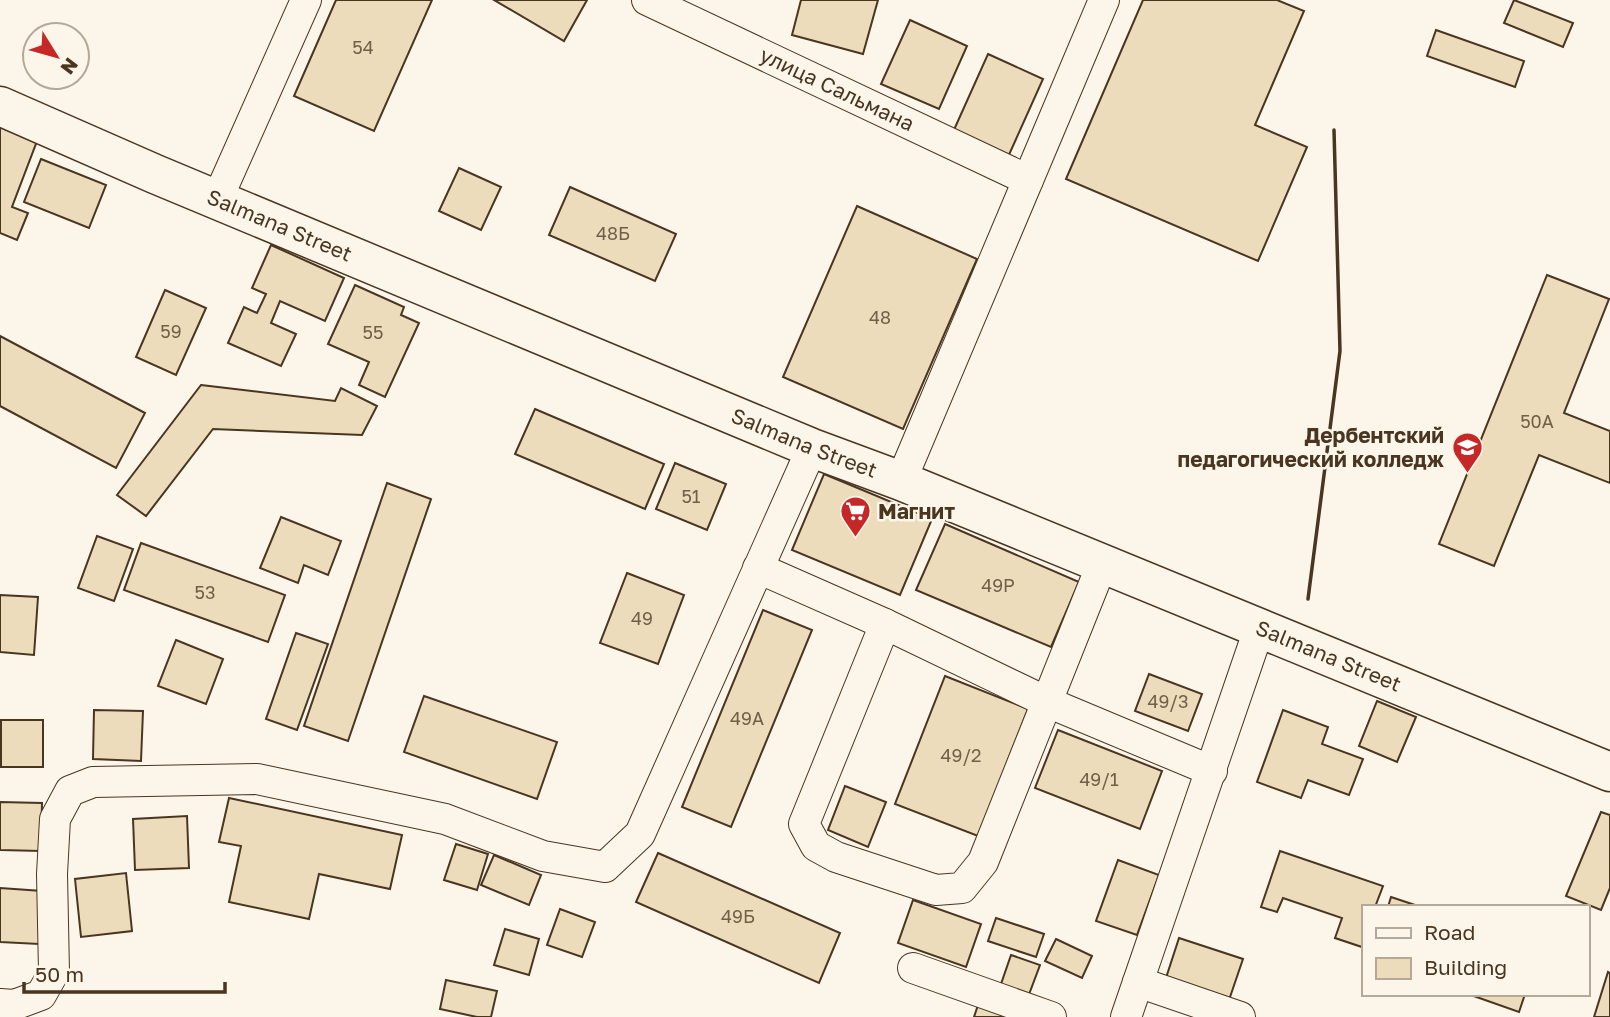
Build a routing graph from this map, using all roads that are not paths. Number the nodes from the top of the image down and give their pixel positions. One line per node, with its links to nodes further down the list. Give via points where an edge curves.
1 (306, 0): 6 (street)
2 (647, 0): 5 (street, улица Сальмана)
3 (1104, 0): 5 (street)
4 (0, 106): 6 (main road, Salmana Street)
5 (1028, 180): 8 (street)
6 (217, 200): 7 (main road, Salmana Street)
7 (812, 448): 8 (main road, Salmana Street); 10 (street)
8 (901, 481): 9 (main road, Salmana Street)
9 (1102, 564): 12 (main road, Salmana Street); 13 (street)
10 (758, 568): 11 (street); 18 (street, via 639,834 605,867 543,856 445,819 257,779 93,782 70,791 55,819 54,972 41,995 14,1005)
11 (885, 624): 13 (street); 13 (street, via 804,824 816,846 836,857 936,890 962,888 983,862)
12 (1259, 629): 14 (street); 15 (main road, Salmana Street)
13 (1047, 702): 14 (street)
14 (1212, 771): 17 (street)
15 (1610, 772)
16 (913, 968): 19 (street)
17 (1138, 982): 20 (street); 21 (street)
18 (0, 1004)
19 (1051, 1017)
20 (1126, 1017)
21 (1240, 1017)

